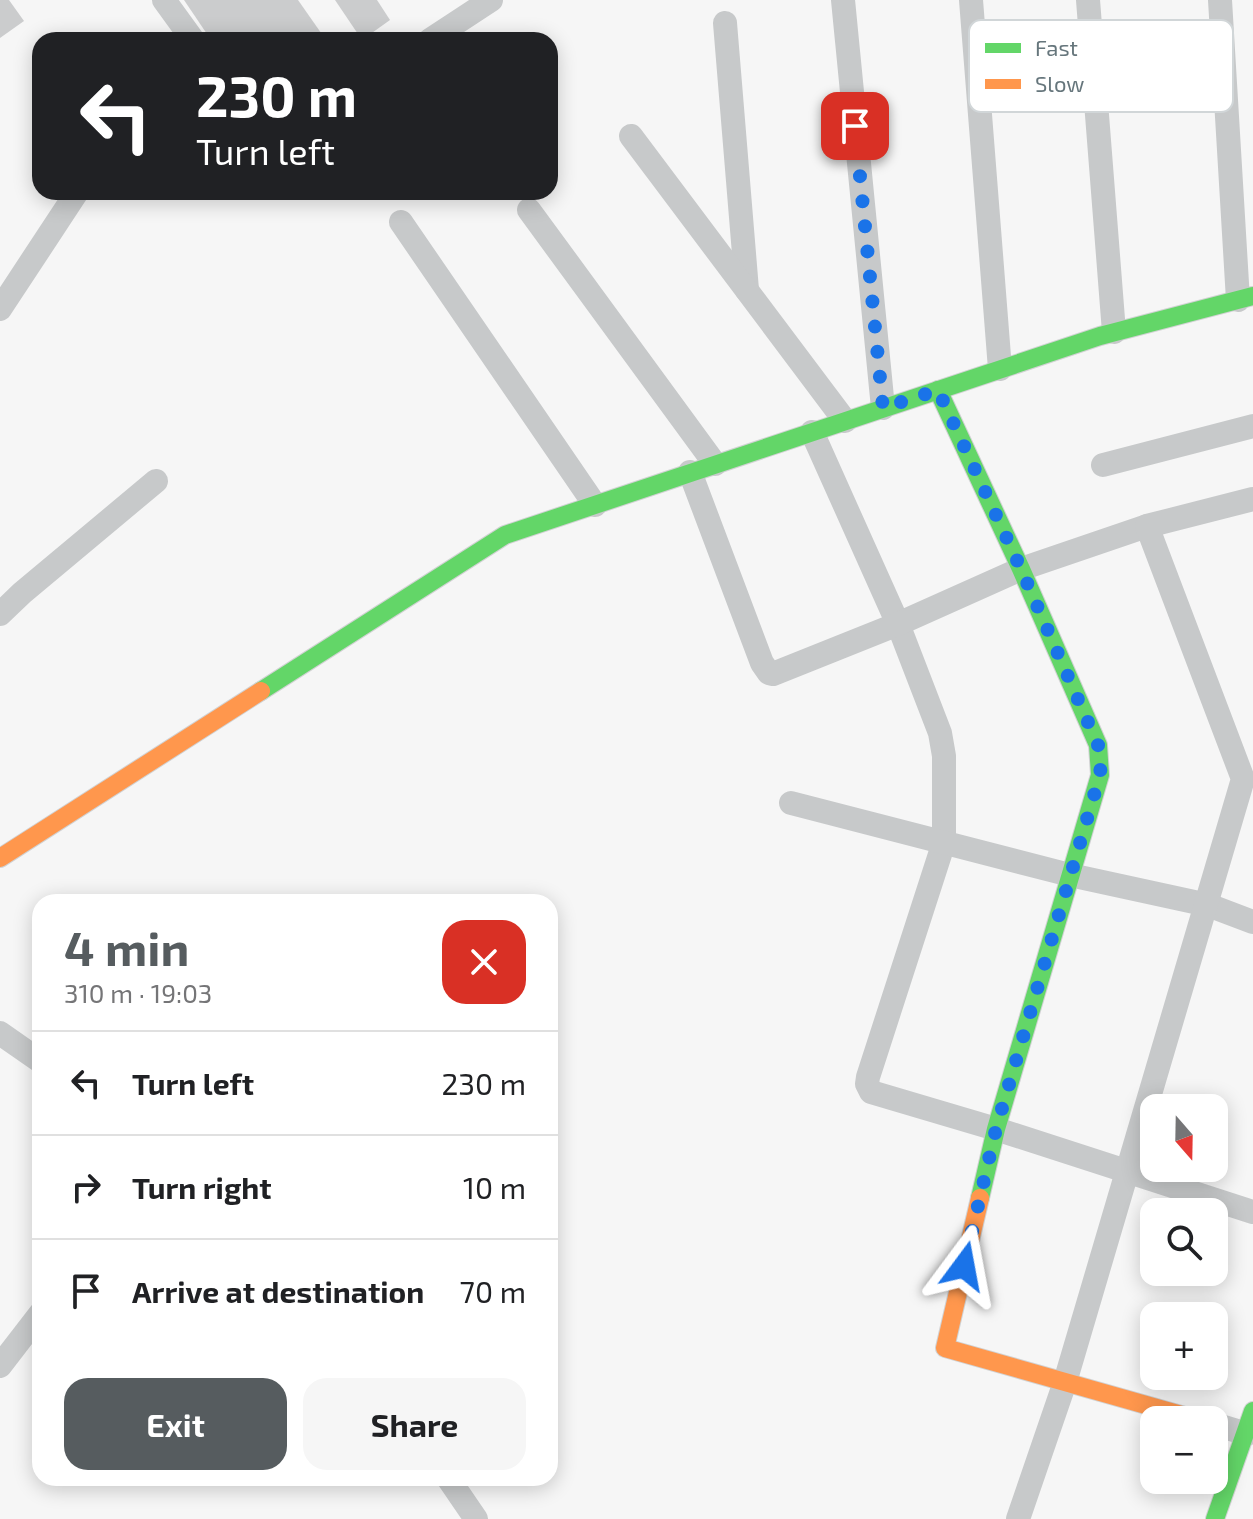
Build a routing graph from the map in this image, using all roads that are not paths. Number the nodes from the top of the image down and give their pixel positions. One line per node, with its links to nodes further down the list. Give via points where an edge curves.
1 (164, 0): 11 (street)
2 (491, 0): 12 (street)
3 (843, 0): 26 (street)
4 (971, 0): 7 (street)
5 (1088, 0): 8 (street)
6 (1220, 0): 9 (street)
7 (973, 20)
8 (1090, 20)
9 (1222, 20)
10 (725, 23): 20 (street)
11 (187, 32)
12 (442, 32)
13 (980, 112): 24 (street)
14 (1097, 112): 23 (street)
15 (1230, 112): 21 (street)
16 (631, 136): 20 (street)
17 (72, 200): 22 (street)
18 (529, 210): 30 (street)
19 (401, 222): 35 (street)
20 (747, 290): 27 (street)
21 (1246, 298): 23 (main road)
22 (0, 309)
23 (1114, 332): 24 (main road)
24 (1000, 369): 25 (main road)
25 (938, 390): 26 (main road); 37 (main road)
26 (883, 408): 27 (main road)
27 (845, 421): 29 (main road)
28 (1253, 426): 31 (street)
29 (812, 432): 30 (main road); 39 (street)
30 (715, 464): 32 (main road)
31 (1103, 465)
32 (690, 472): 35 (main road); 39 (street, via 769,673)
33 (156, 481): 38 (street)
34 (1253, 499): 36 (street)
35 (595, 505): 42 (main road, via 505,535)
36 (1147, 526): 37 (street); 44 (street, via 1243,779)
37 (1021, 569): 39 (street); 43 (main road, via 1100,752 1100,775)
38 (0, 614)
39 (898, 624): 41 (street, via 940,733)
40 (791, 803): 41 (street)
41 (944, 842): 43 (street); 48 (street, via 867,1084 875,1095)
42 (0, 858)
43 (1070, 875): 44 (street); 48 (main road)
44 (1208, 905): 45 (street); 49 (street)
45 (1253, 922)
46 (3, 1040): 47 (street)
47 (32, 1056)
48 (996, 1129): 49 (street); 53 (main road, via 945,1348)
49 (1128, 1173): 50 (street); 53 (street)
50 (1253, 1212)
51 (32, 1324): 52 (street)
52 (0, 1366)
53 (1065, 1382): 54 (main road); 59 (street)
54 (1150, 1406)
55 (1250, 1422): 56 (street); 60 (main road)
56 (1228, 1423)
57 (453, 1486): 58 (street)
58 (476, 1519)
59 (1018, 1519)
60 (1215, 1519)

